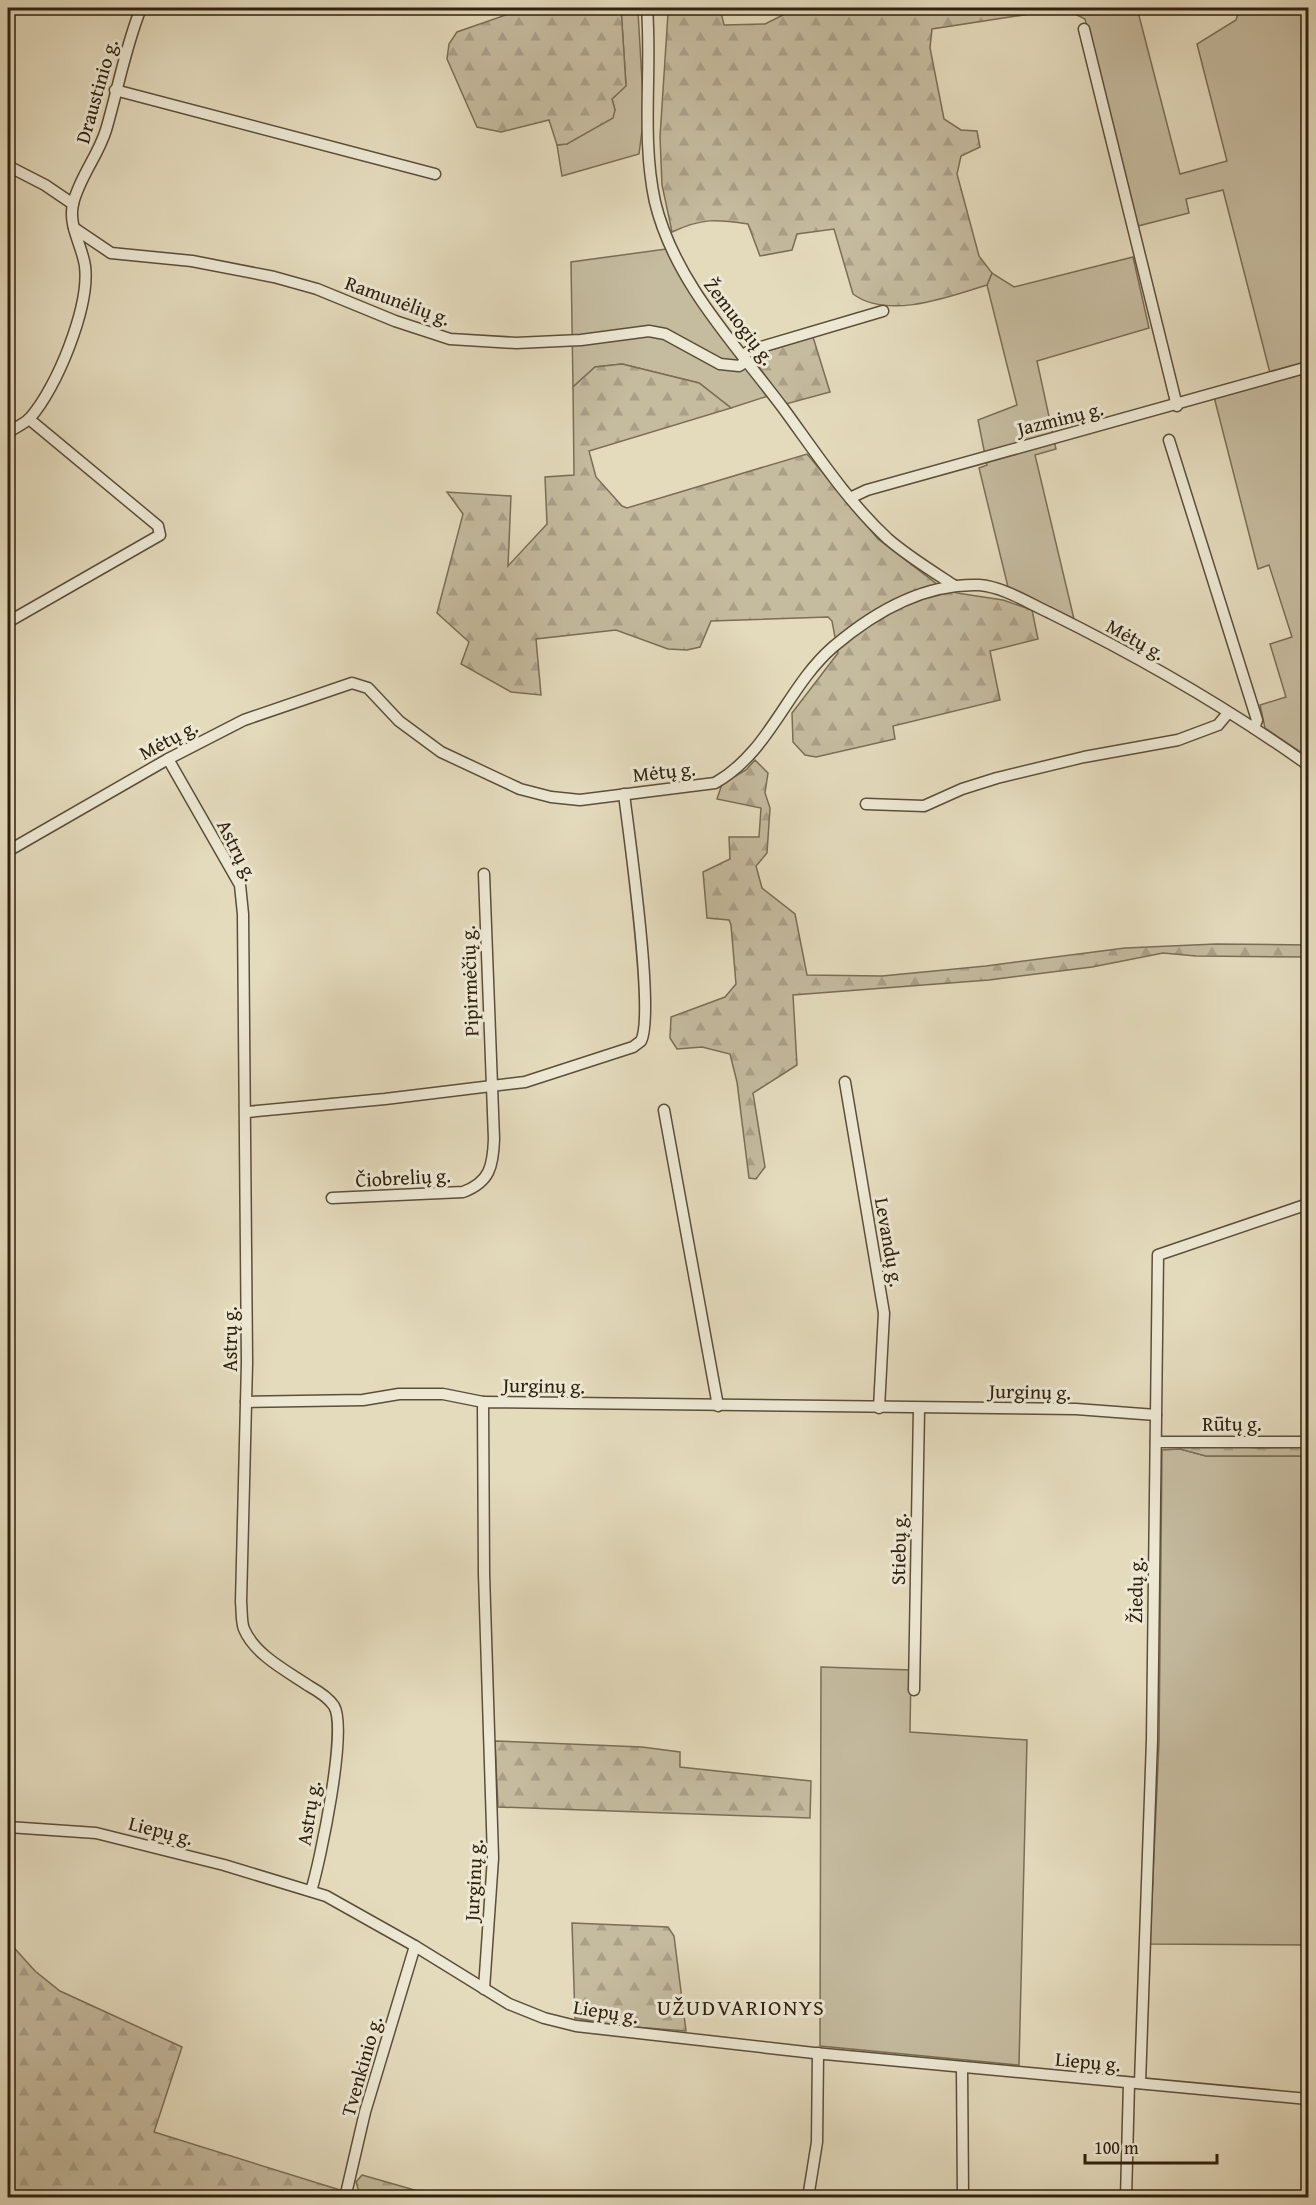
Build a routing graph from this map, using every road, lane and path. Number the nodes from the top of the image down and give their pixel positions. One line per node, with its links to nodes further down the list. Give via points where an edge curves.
1 (141, 8): 4 (street, Draustinio g.)
2 (647, 8): 12 (street, Žemuogių g., via 647,159 656,203 675,260)
3 (1084, 29): 14 (street)
4 (115, 90): 6 (street); 7 (street, Draustinio g., via 95,160)
5 (8, 166): 7 (street)
6 (435, 174)
7 (73, 204): 8 (street, Draustinio g.)
8 (74, 228): 9 (street, Ramunėlių g.); 10 (street, Draustinio g.)
9 (99, 247): 10 (street); 12 (street, Ramunėlių g., via 120,255 192,261 274,277 450,339 516,343 649,331 665,334 720,364 739,366)
10 (83, 258): 15 (street, Draustinio g., via 85,281 74,328 48,391)
11 (883, 311): 12 (street, Ramunėlių g., via 750,350)
12 (745, 358): 18 (street, Žemuogių g.)
13 (1308, 367): 14 (street, Jazminų g.)
14 (1177, 405): 18 (street, Jazminų g., via 1041,440)
15 (29, 419): 16 (street); 20 (street, via 158,526 160,535)
16 (8, 432)
17 (1169, 440): 22 (street, via 1257,720)
18 (850, 498): 19 (street, Žemuogių g., via 907,554)
19 (955, 586): 21 (street, Mėtų g., via 982,585 1009,593 1100,639); 25 (street, Mėtų g., via 893,604 850,632 829,651 750,756 730,774 703,786)
20 (8, 622)
21 (1228, 713): 22 (street, Mėtų g.); 26 (street, via 1218,724 1178,740 997,778 924,807)
22 (1254, 728): 24 (street, Mėtų g.)
23 (168, 759): 25 (street, Mėtų g., via 244,720 359,683 399,721 441,752 520,789 580,800); 27 (street, Mėtų g.); 32 (street, Astrų g., via 240,885)
24 (1308, 765)
25 (624, 794): 30 (street, via 643,969 645,1035 633,1047 525,1082)
26 (866, 804)
27 (8, 851)
28 (484, 874): 30 (street, Pipirmėčių g.)
29 (845, 1082): 38 (street, Levandų g., via 884,1313)
30 (492, 1087): 32 (street); 33 (street, Čiobrelių g., via 493,1163 478,1185 463,1192)
31 (664, 1110): 37 (street)
32 (247, 1112): 35 (street, Astrų g.)
33 (332, 1198)
34 (1308, 1204): 40 (street, Žiedų g., via 1158,1255)
35 (246, 1402): 36 (street, via 443,1394); 45 (street, Astrų g., via 243,1628 253,1644 278,1665 323,1695 338,1718 338,1743)
36 (483, 1402): 37 (street, Jurginų g.); 47 (street, Jurginų g., via 493,1847)
37 (718, 1406): 38 (street, Jurginų g.)
38 (879, 1408): 39 (street, Jurginų g.)
39 (919, 1408): 40 (street, Jurginų g., via 1076,1409); 43 (street, Stiebų g.)
40 (1156, 1415): 41 (street, Žiedų g.)
41 (1156, 1442): 42 (street, Rūtų g.); 50 (street, Žiedų g., via 1152,1740)
42 (1308, 1442)
43 (914, 1690)
44 (8, 1827): 45 (street, Liepų g., via 96,1833)
45 (310, 1891): 46 (street, Liepų g.)
46 (415, 1946): 47 (street, Liepų g.); 52 (street, Tvenkinio g., via 365,2112)
47 (484, 1989): 48 (street, Liepų g., via 535,2014 576,2026)
48 (818, 2053): 49 (street, Liepų g.); 53 (street, via 817,2142)
49 (962, 2067): 50 (street, Liepų g.); 54 (street)
50 (1134, 2083): 51 (street, Liepų g.); 55 (street, Žiedų g.)
51 (1308, 2099)
52 (345, 2198)
53 (808, 2198)
54 (963, 2198)
55 (1125, 2198)

